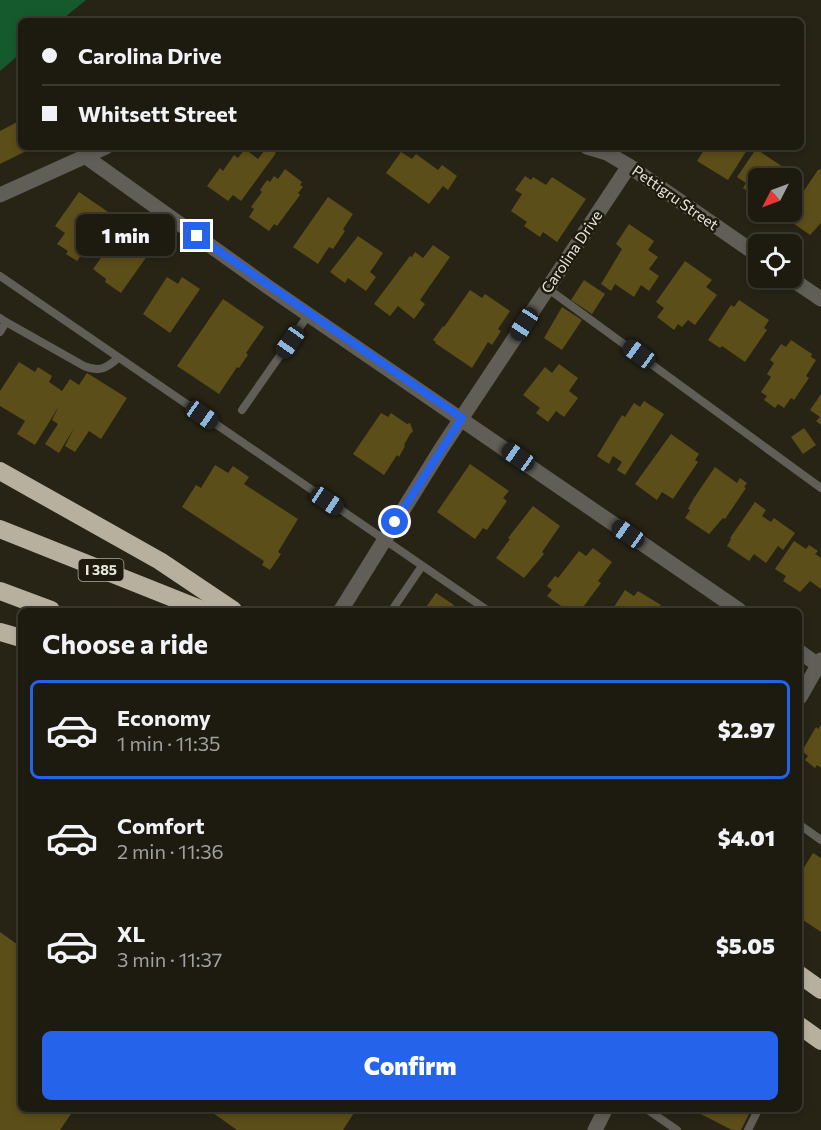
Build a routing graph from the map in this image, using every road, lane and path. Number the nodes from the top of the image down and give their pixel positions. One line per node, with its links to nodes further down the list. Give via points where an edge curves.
1 (100, 150): 3 (street)
2 (597, 150): 4 (street, Pettigru Street)
3 (86, 157): 5 (street); 11 (street)
4 (628, 166): 6 (street, Pettigru Street); 9 (street, Carolina Drive)
5 (0, 195)
6 (748, 248)
7 (0, 276): 14 (lane)
8 (802, 286): 10 (street)
9 (547, 288): 16 (street, Carolina Drive); 18 (lane)
10 (821, 299)
11 (309, 315): 15 (lane); 16 (street)
12 (3, 320): 13 (lane); 14 (lane, via 94,370 102,370)
13 (0, 332)
14 (118, 357): 20 (lane)
15 (242, 410)
16 (462, 418): 20 (street, Carolina Drive); 29 (street)
17 (0, 471): 25 (highway, via 160,561)
18 (821, 488)
19 (0, 530): 24 (highway, I 385)
20 (383, 540): 21 (lane); 26 (street, Carolina Drive)
21 (422, 566): 27 (lane); 28 (lane)
22 (0, 591): 23 (highway)
23 (46, 608)
24 (198, 608)
25 (230, 608)
26 (342, 608)
27 (393, 608)
28 (483, 608)
29 (736, 608)
30 (0, 632): 31 (highway)
31 (18, 637)
32 (802, 653): 33 (street)
33 (820, 664): 34 (street)
34 (802, 694)
35 (802, 826): 36 (lane)
36 (821, 840)
37 (802, 976): 38 (highway)
38 (821, 990)
39 (802, 1032): 40 (highway)
40 (821, 1041)
41 (604, 1112): 44 (street)
42 (651, 1112): 45 (lane)
43 (757, 1112): 46 (lane)
44 (595, 1130)
45 (677, 1130)
46 (748, 1130)

